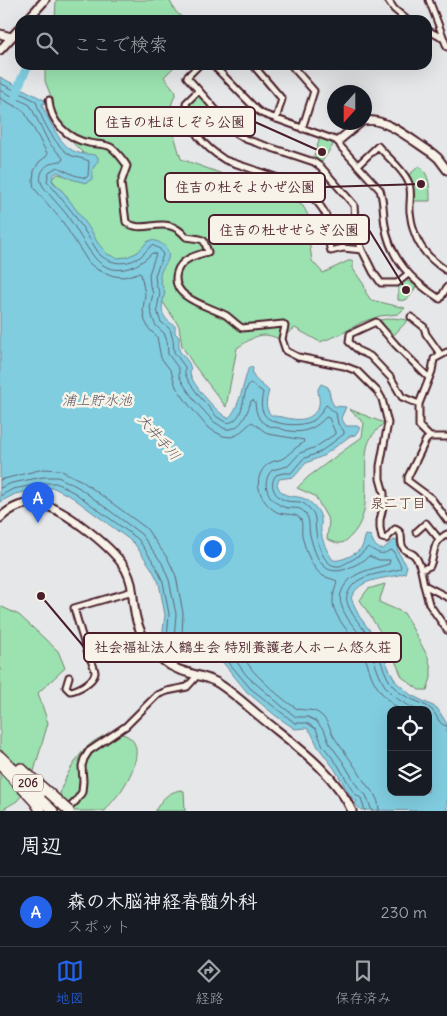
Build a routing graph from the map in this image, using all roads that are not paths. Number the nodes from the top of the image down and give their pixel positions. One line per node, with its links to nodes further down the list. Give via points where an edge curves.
1 (45, 0): 4 (street)
2 (388, 0): 5 (street)
3 (431, 1): 10 (street)
4 (32, 15)
5 (401, 15)
6 (432, 32): 10 (street)
7 (0, 34): 9 (street)
8 (15, 34): 9 (street)
9 (11, 38): 12 (street)
10 (446, 38): 11 (street)
11 (447, 46)
12 (0, 50)
13 (194, 70): 17 (street, via 187,77)
14 (219, 70): 20 (street, via 257,110)
15 (258, 70): 20 (street, via 282,99)
16 (295, 70): 21 (street, via 314,91)
17 (198, 91): 26 (street, via 245,139 321,167 354,205 356,234); 26 (street, via 186,103 187,117 212,150 225,160 299,185 324,211 330,251 343,248)
18 (49, 100): 42 (street, via 56,122 66,134 77,140 112,148 125,160 127,166 121,183 126,222 139,226 167,224 186,237 204,241 208,252 185,260 179,266 176,284 182,292 242,328 283,324 282,339 286,351 298,357 357,371 378,392 388,422 380,466 384,493 382,538 386,540 396,528 399,530 402,546 414,554)
19 (372, 119): 25 (street, via 384,122 432,153)
20 (276, 120): 21 (street)
21 (302, 129): 23 (street)
22 (351, 130): 23 (street)
23 (338, 141): 24 (street)
24 (358, 165): 27 (street, via 378,146 404,175 410,190 410,210 417,240 425,254); 28 (street, via 380,190 387,236)
25 (447, 170)
26 (362, 250): 28 (street, via 381,282 397,283)
27 (447, 271)
28 (408, 274): 29 (street, via 440,299)
29 (447, 287)
30 (411, 318): 32 (street, via 424,327)
31 (447, 352): 32 (street)
32 (441, 355): 33 (street, via 434,359)
33 (429, 378): 34 (street); 34 (street, via 376,322 350,334 349,342 370,356 391,378 402,397)
34 (419, 404): 35 (street, via 419,426)
35 (430, 437): 36 (street); 38 (street, via 408,481 430,498)
36 (447, 437)
37 (0, 518): 44 (street, via 6,512 30,503 58,510 119,558)
38 (447, 520)
39 (416, 532): 41 (street, via 426,523)
40 (447, 534): 41 (street)
41 (439, 539): 42 (street, via 430,566)
42 (421, 570): 43 (street)
43 (424, 585): 45 (street); 46 (street, via 429,604)
44 (133, 591): 47 (street, via 138,624 148,646 169,665); 48 (street, via 74,608 95,674 75,690 66,687)
45 (447, 597)
46 (447, 630)
47 (196, 676): 56 (street, via 187,687 157,695 126,726 90,751 82,766 82,792); 57 (street, via 215,682 231,693 306,755 331,779)
48 (69, 677)
49 (0, 750): 56 (highway, bridge)
50 (0, 756): 55 (highway, 206)
51 (0, 760): 54 (highway, 206)
52 (0, 765): 53 (highway)
53 (41, 811)
54 (48, 811)
55 (53, 811)
56 (67, 811)
57 (352, 811)

